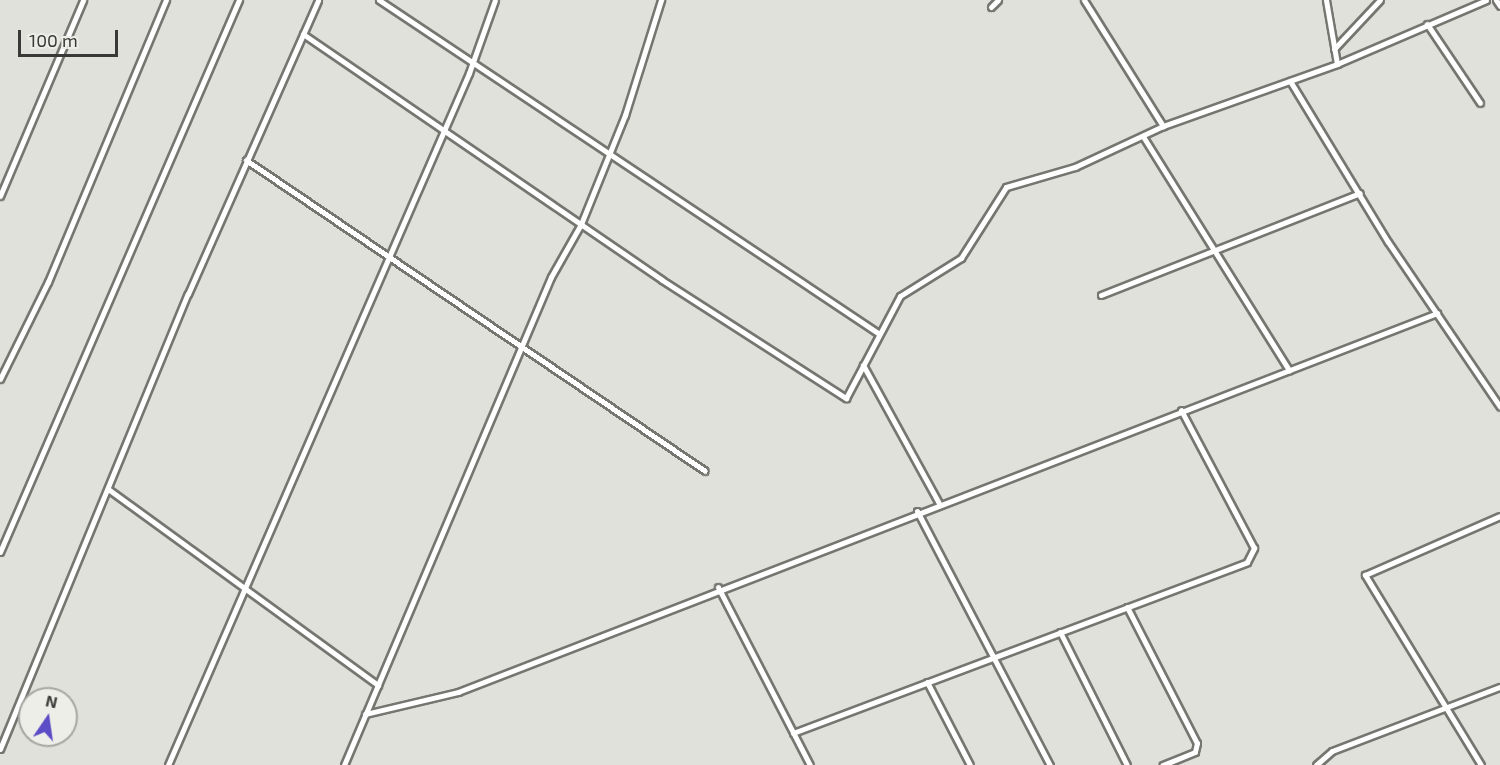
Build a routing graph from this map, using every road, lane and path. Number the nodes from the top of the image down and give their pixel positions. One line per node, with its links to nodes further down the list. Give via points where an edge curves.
1 (83, 0): 29 (street)
2 (166, 0): 39 (street, via 48,282)
3 (238, 0): 47 (street)
4 (318, 0): 17 (street)
5 (379, 0): 19 (street)
6 (495, 0): 19 (street)
7 (661, 0): 26 (street)
8 (998, 0): 15 (street)
9 (1084, 0): 23 (street)
10 (1326, 0): 18 (street)
11 (1380, 0): 18 (street)
12 (1486, 0): 16 (street)
13 (1496, 0): 14 (street)
14 (1500, 6)
15 (991, 7)
16 (1427, 24): 20 (street); 22 (street)
17 (303, 34): 24 (street); 27 (street)
18 (1334, 49): 20 (street)
19 (472, 62): 24 (street); 26 (street)
20 (1337, 64): 21 (street)
21 (1290, 81): 23 (street); 28 (street)
22 (1480, 103)
23 (1163, 126): 25 (street)
24 (444, 128): 30 (street); 32 (street)
25 (1144, 138): 31 (street); 35 (street, via 1006,187 961,258 900,296)
26 (608, 153): 30 (street); 35 (street)
27 (246, 160): 32 (street); 43 (street)
28 (1360, 194): 31 (street); 34 (street)
29 (0, 196)
30 (581, 224): 36 (street); 37 (street, via 846,398)
31 (1217, 251): 33 (street); 38 (street)
32 (385, 258): 36 (street); 49 (street)
33 (1101, 295)
34 (1437, 313): 38 (street); 40 (street)
35 (878, 333): 37 (street)
36 (520, 350): 42 (street); 54 (street)
37 (862, 365): 44 (street)
38 (1288, 370): 41 (street)
39 (0, 379)
40 (1500, 407)
41 (1181, 410): 44 (street); 50 (street, via 1254,555)
42 (705, 471)
43 (108, 489): 49 (street); 59 (street)
44 (939, 503): 45 (street)
45 (917, 512): 48 (street); 52 (street)
46 (1500, 516): 56 (street, via 1365,575)
47 (0, 552)
48 (718, 587): 57 (street, via 458,692); 58 (street)
49 (244, 588): 54 (street); 61 (street)
50 (1127, 607): 51 (street); 67 (street, via 1197,743 1195,752)
51 (1060, 632): 52 (street); 66 (street)
52 (994, 657): 53 (street); 65 (street)
53 (927, 682): 58 (street); 64 (street)
54 (378, 685): 57 (street)
55 (1500, 687): 56 (street)
56 (1447, 709): 68 (street, via 1332,751); 69 (street)
57 (365, 714): 62 (street)
58 (793, 733): 63 (street)
59 (2, 742): 60 (street)
60 (0, 749)
61 (168, 765)
62 (344, 765)
63 (810, 765)
64 (970, 765)
65 (1050, 765)
66 (1127, 765)
67 (1162, 765)
68 (1316, 765)
69 (1481, 765)

